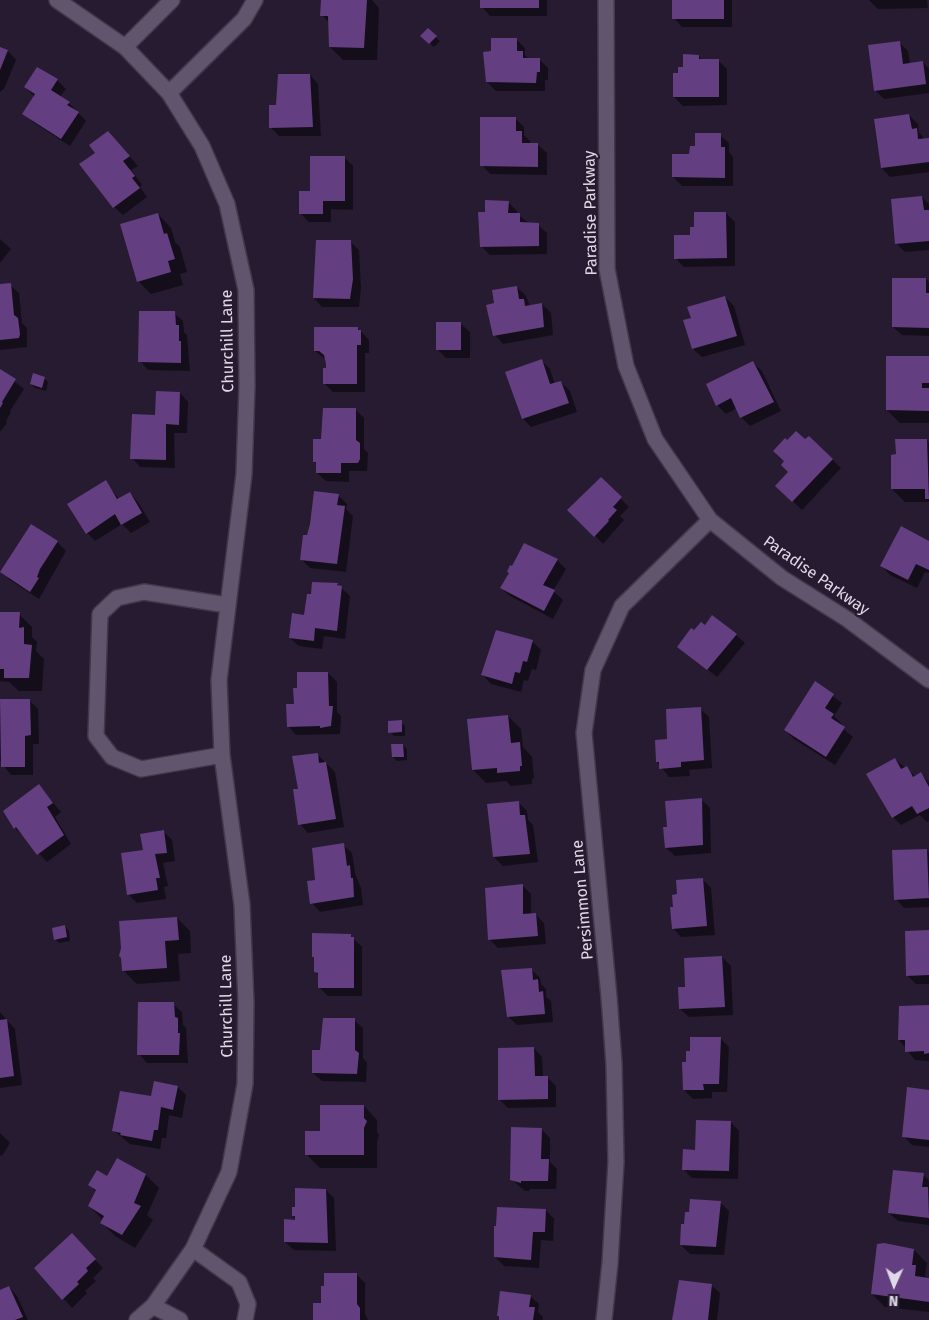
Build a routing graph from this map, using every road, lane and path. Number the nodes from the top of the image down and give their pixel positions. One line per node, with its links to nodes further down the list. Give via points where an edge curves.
1 (57, 0): 5 (street, Churchill Lane)
2 (172, 0): 5 (street)
3 (255, 0): 6 (street, via 244,19)
4 (606, 0): 7 (street, Paradise Parkway, via 607,269 626,366 655,439)
5 (125, 47): 6 (street, Churchill Lane)
6 (169, 92): 8 (street, Churchill Lane, via 202,146 227,204 246,290 248,386 244,474)
7 (710, 520): 9 (street, Paradise Parkway, via 782,578 847,619); 16 (street, Persimmon Lane, via 622,606 593,670 584,733 608,976 614,1085 616,1162)
8 (227, 605): 10 (street, Churchill Lane, via 219,680); 10 (street, via 144,592 117,598 100,614 96,736 112,757 141,769)
9 (929, 680)
10 (222, 755): 11 (street, Churchill Lane, via 242,905 245,1084 229,1172)
11 (193, 1249): 12 (street, Churchill Lane); 15 (street, via 239,1282 248,1304)
12 (153, 1306): 13 (street, Churchill Lane); 14 (street)
13 (137, 1320)
14 (180, 1320)
15 (245, 1320)
16 (604, 1320)

